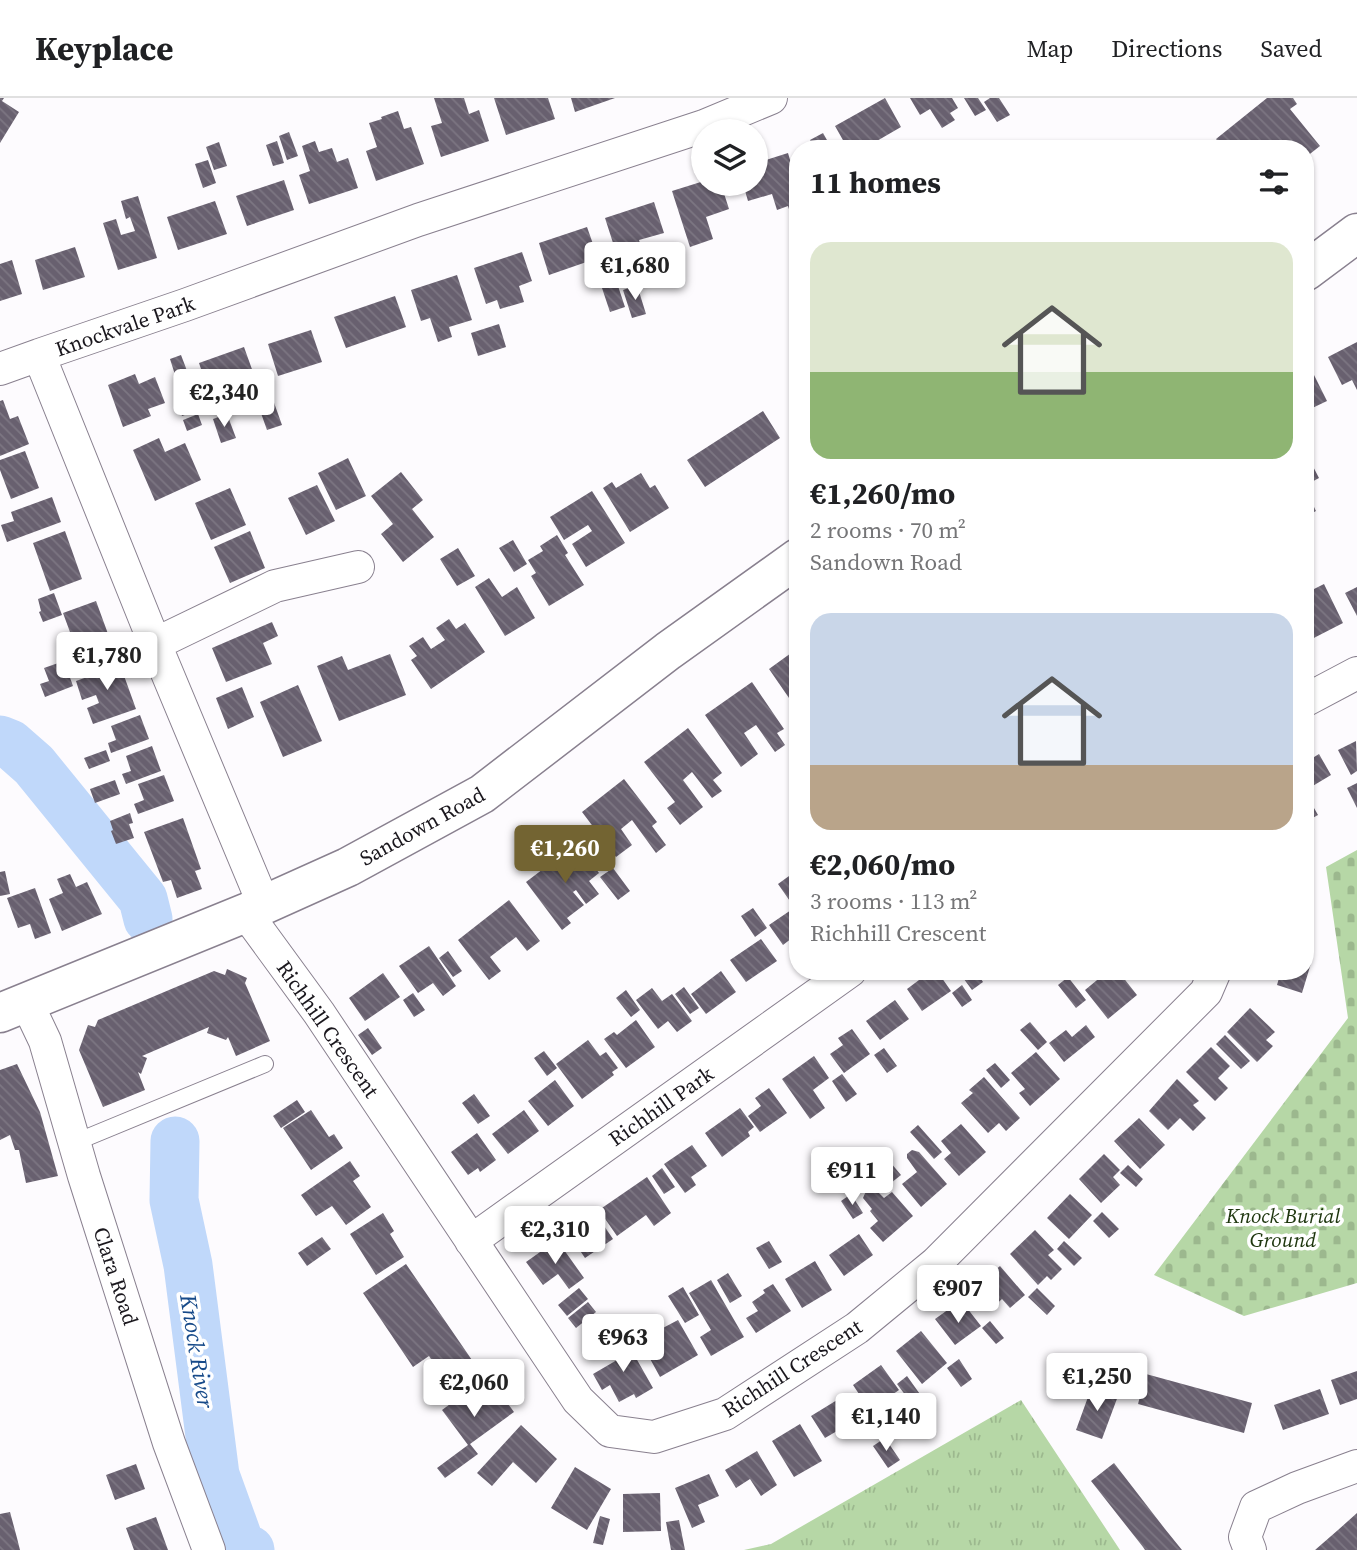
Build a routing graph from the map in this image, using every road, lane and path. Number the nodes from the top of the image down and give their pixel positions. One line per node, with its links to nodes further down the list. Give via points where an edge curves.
1 (771, 98): 4 (street, Knockvale Park, via 704,126 418,220)
2 (1357, 233): 3 (street)
3 (1314, 265)
4 (39, 355): 5 (street); 8 (street, Knockvale Park)
5 (0, 369)
6 (789, 564): 11 (street, Sandown Road, via 482,794 348,867)
7 (358, 566): 8 (street, via 275,586)
8 (155, 644): 11 (street, Knockvale Park)
9 (1357, 673): 10 (street)
10 (1314, 696)
11 (256, 909): 14 (street, Sandown Road); 17 (street, Richhill Crescent, via 254,925 319,1013)
12 (837, 980): 17 (street, Richhill Park)
13 (1211, 980): 17 (street, Richhill Crescent, via 1206,992 936,1263 857,1328 725,1414 654,1437 610,1431 578,1400)
14 (13, 1007): 16 (street, Clara Road, via 45,1041)
15 (265, 1064): 16 (lane)
16 (76, 1142): 19 (street, Clara Road, via 169,1443)
17 (471, 1241)
18 (1357, 1466): 20 (street, via 1256,1507 1245,1537)
19 (209, 1550)
20 (1250, 1550)

